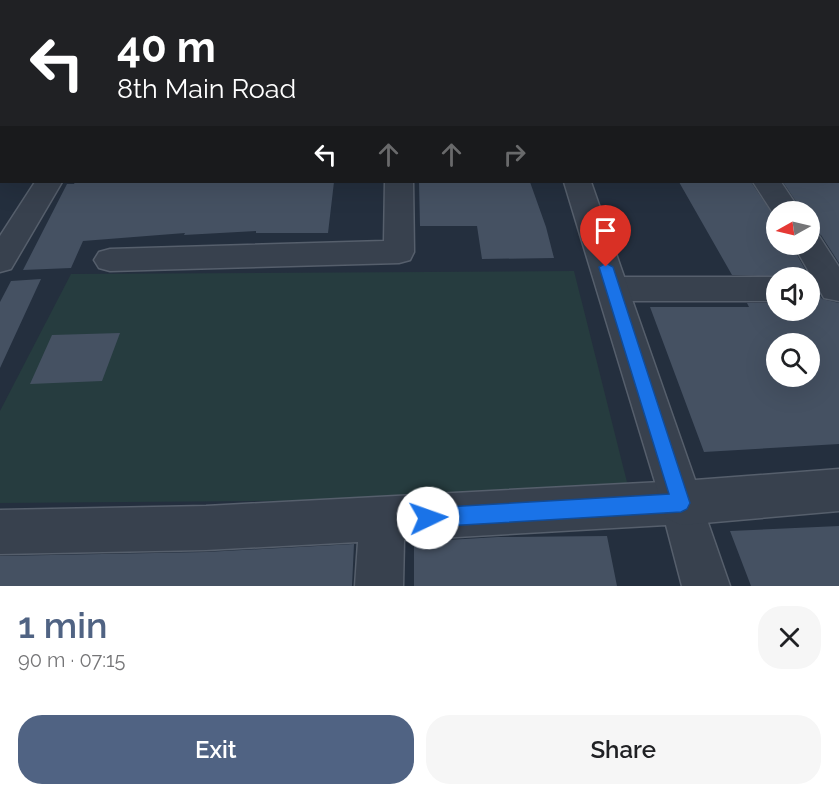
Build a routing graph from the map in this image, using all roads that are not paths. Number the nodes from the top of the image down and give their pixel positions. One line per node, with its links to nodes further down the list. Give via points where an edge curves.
1 (47, 183): 8 (street)
2 (399, 183): 7 (street, via 399,252)
3 (577, 183): 9 (street)
4 (768, 183): 5 (street)
5 (780, 201)
6 (813, 255): 11 (street)
7 (110, 260)
8 (0, 261)
9 (613, 289): 10 (street); 13 (street)
10 (766, 289)
11 (828, 289)
12 (839, 490): 13 (street)
13 (681, 503): 14 (street); 17 (street)
14 (382, 520): 15 (street); 16 (street)
15 (0, 532)
16 (379, 586)
17 (705, 586)

